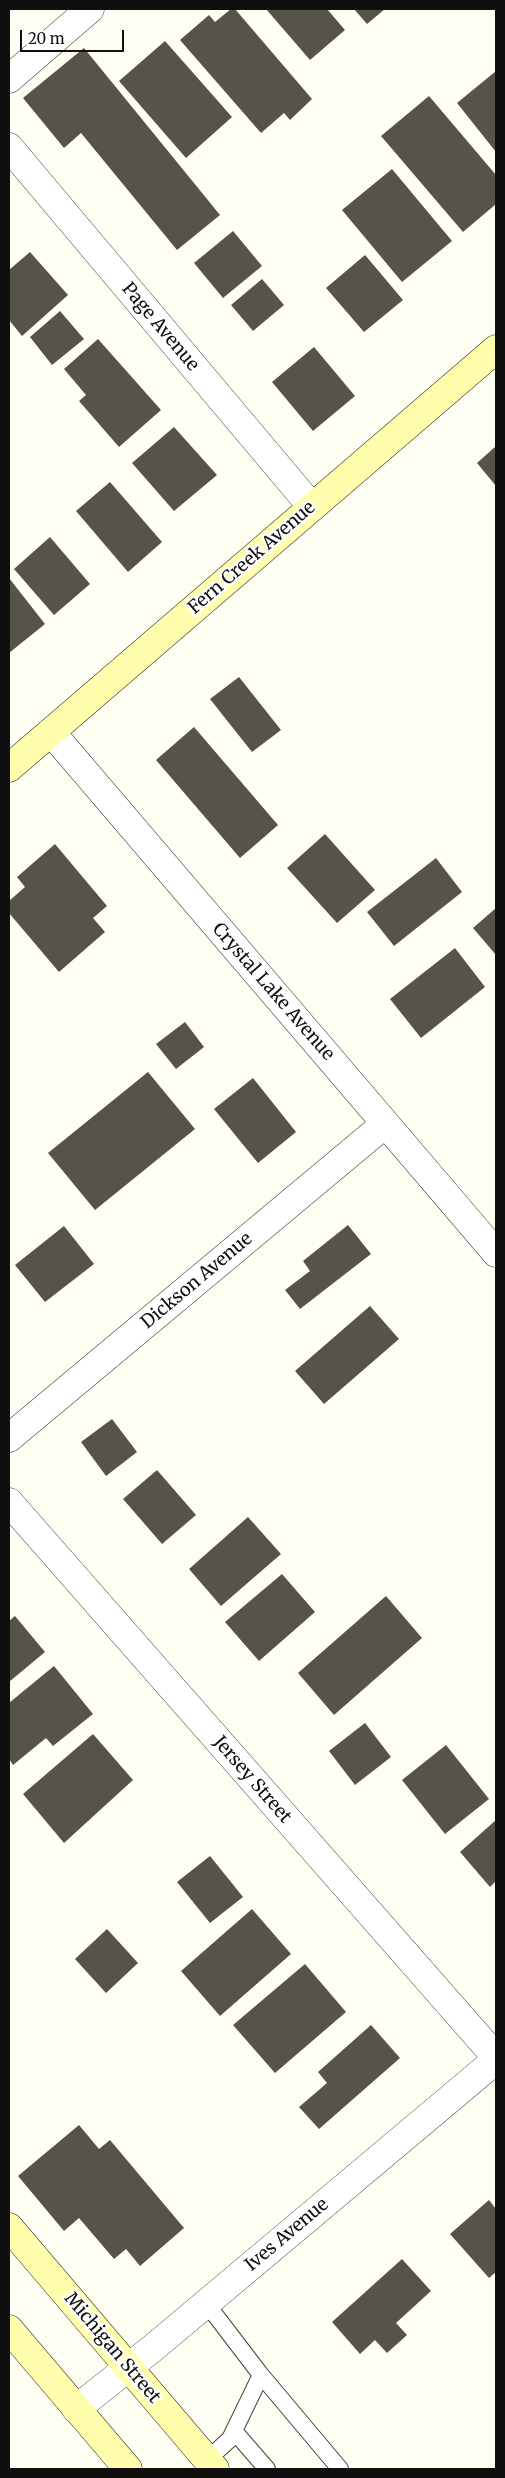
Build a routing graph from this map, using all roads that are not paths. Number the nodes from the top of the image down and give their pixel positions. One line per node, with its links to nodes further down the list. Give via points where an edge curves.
1 (90, 9): 2 (street)
2 (9, 79)
3 (9, 147): 5 (street, Page Avenue)
4 (496, 349): 5 (street, Fern Creek Avenue)
5 (312, 507): 6 (street, Fern Creek Avenue)
6 (50, 732): 7 (street, Fern Creek Avenue); 8 (street, Crystal Lake Avenue)
7 (9, 768)
8 (385, 1124): 9 (street, Crystal Lake Avenue); 10 (street, Dickson Avenue)
9 (496, 1253)
10 (9, 1438)
11 (9, 1502): 12 (street, Jersey Street)
12 (496, 2058): 14 (street, Ives Avenue)
13 (9, 2226): 16 (street, Michigan Street)
14 (206, 2303): 16 (street, Ives Avenue); 17 (lane)
15 (9, 2329): 18 (street)
16 (129, 2367): 18 (street, Ives Avenue); 21 (street, Michigan Street)
17 (261, 2375): 19 (lane); 23 (lane, via 278,2405 296,2427 320,2454)
18 (76, 2409): 22 (street)
19 (234, 2431): 20 (lane); 21 (lane)
20 (262, 2460)
21 (211, 2464)
22 (128, 2469)
23 (340, 2469)

